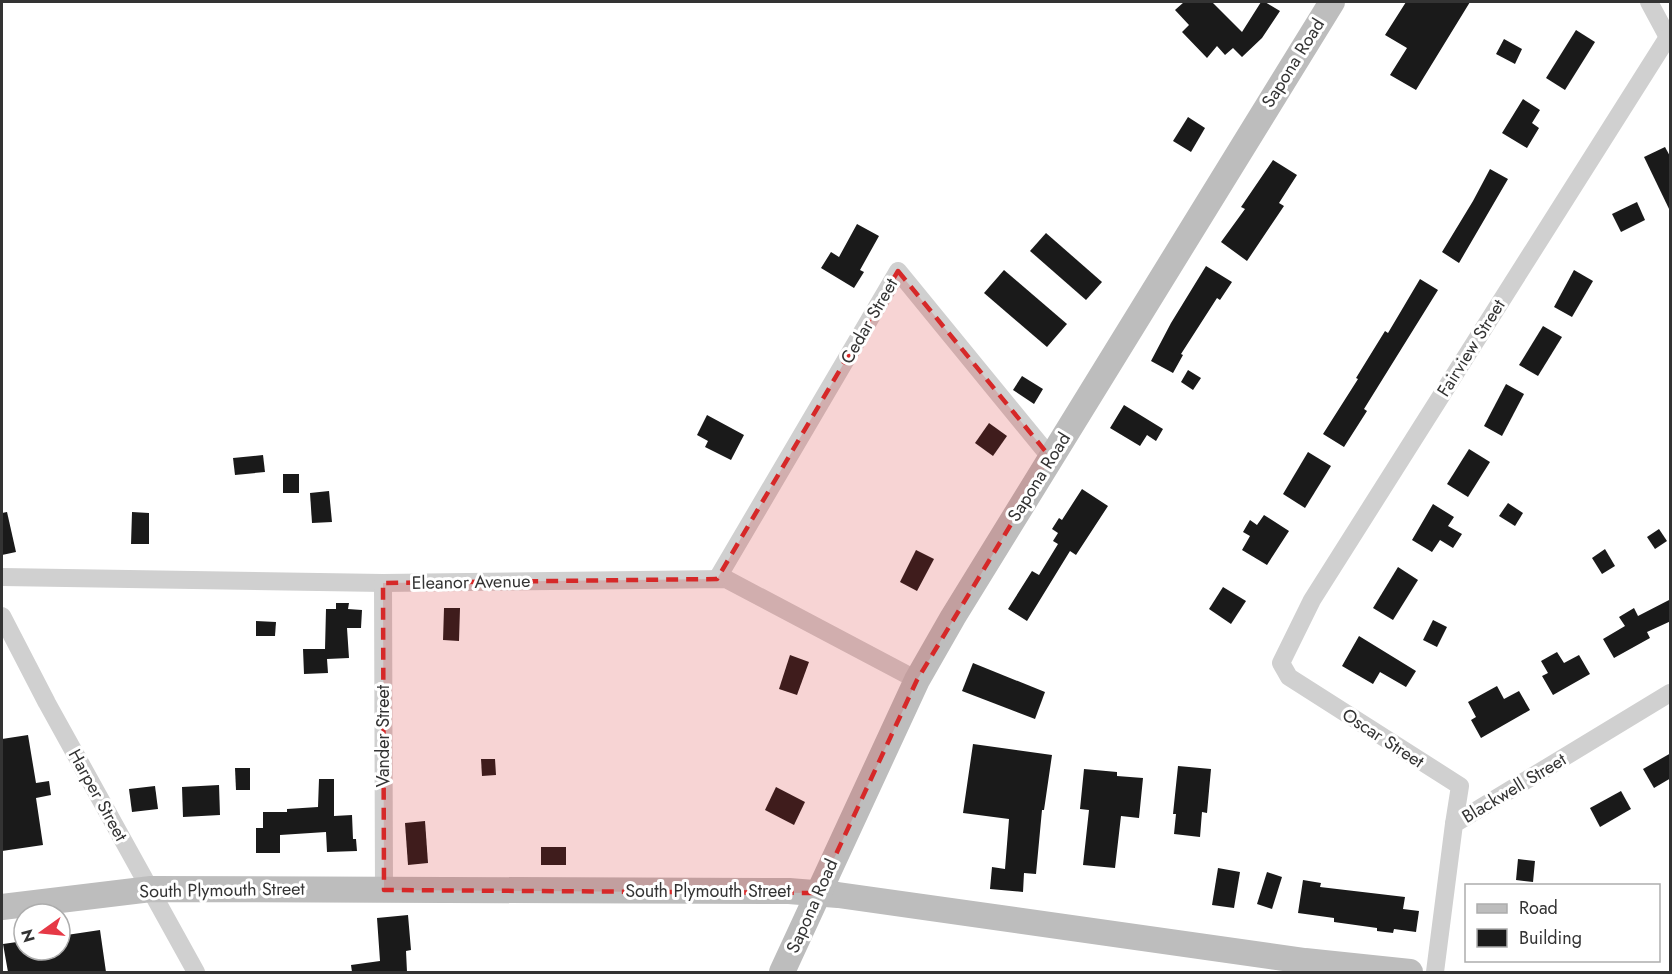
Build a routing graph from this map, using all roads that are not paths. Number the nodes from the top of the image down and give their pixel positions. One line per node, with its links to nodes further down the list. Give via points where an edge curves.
1 (1332, 2): 4 (street, Sapona Road)
2 (1649, 2): 3 (street)
3 (1669, 39): 9 (street, Fairview Street, via 1312,600)
4 (1050, 458): 6 (street, Cedar Street, via 898,271); 10 (street, Sapona Road)
5 (2, 577): 7 (street, Eleanor Avenue)
6 (717, 579): 7 (street, Eleanor Avenue); 10 (street, Eleanor Avenue, via 726,579)
7 (383, 583): 14 (street, Vander Street)
8 (2, 616): 13 (street, Harper Street)
9 (1281, 663): 12 (street, Oscar Street, via 1289,677 1460,786)
10 (916, 680): 15 (street, Sapona Road)
11 (1671, 693): 12 (street, Blackwell Street)
12 (1455, 824): 20 (street, Blackwell Street)
13 (151, 889): 14 (street, South Plymouth Street); 16 (street, South Plymouth Street); 17 (street, Harper Street)
14 (384, 890): 15 (street, South Plymouth Street)
15 (818, 893): 18 (street, Sapona Road); 19 (street, South Plymouth Street)
16 (2, 908)
17 (196, 972)
18 (782, 972)
19 (1410, 972)
20 (1435, 972)

